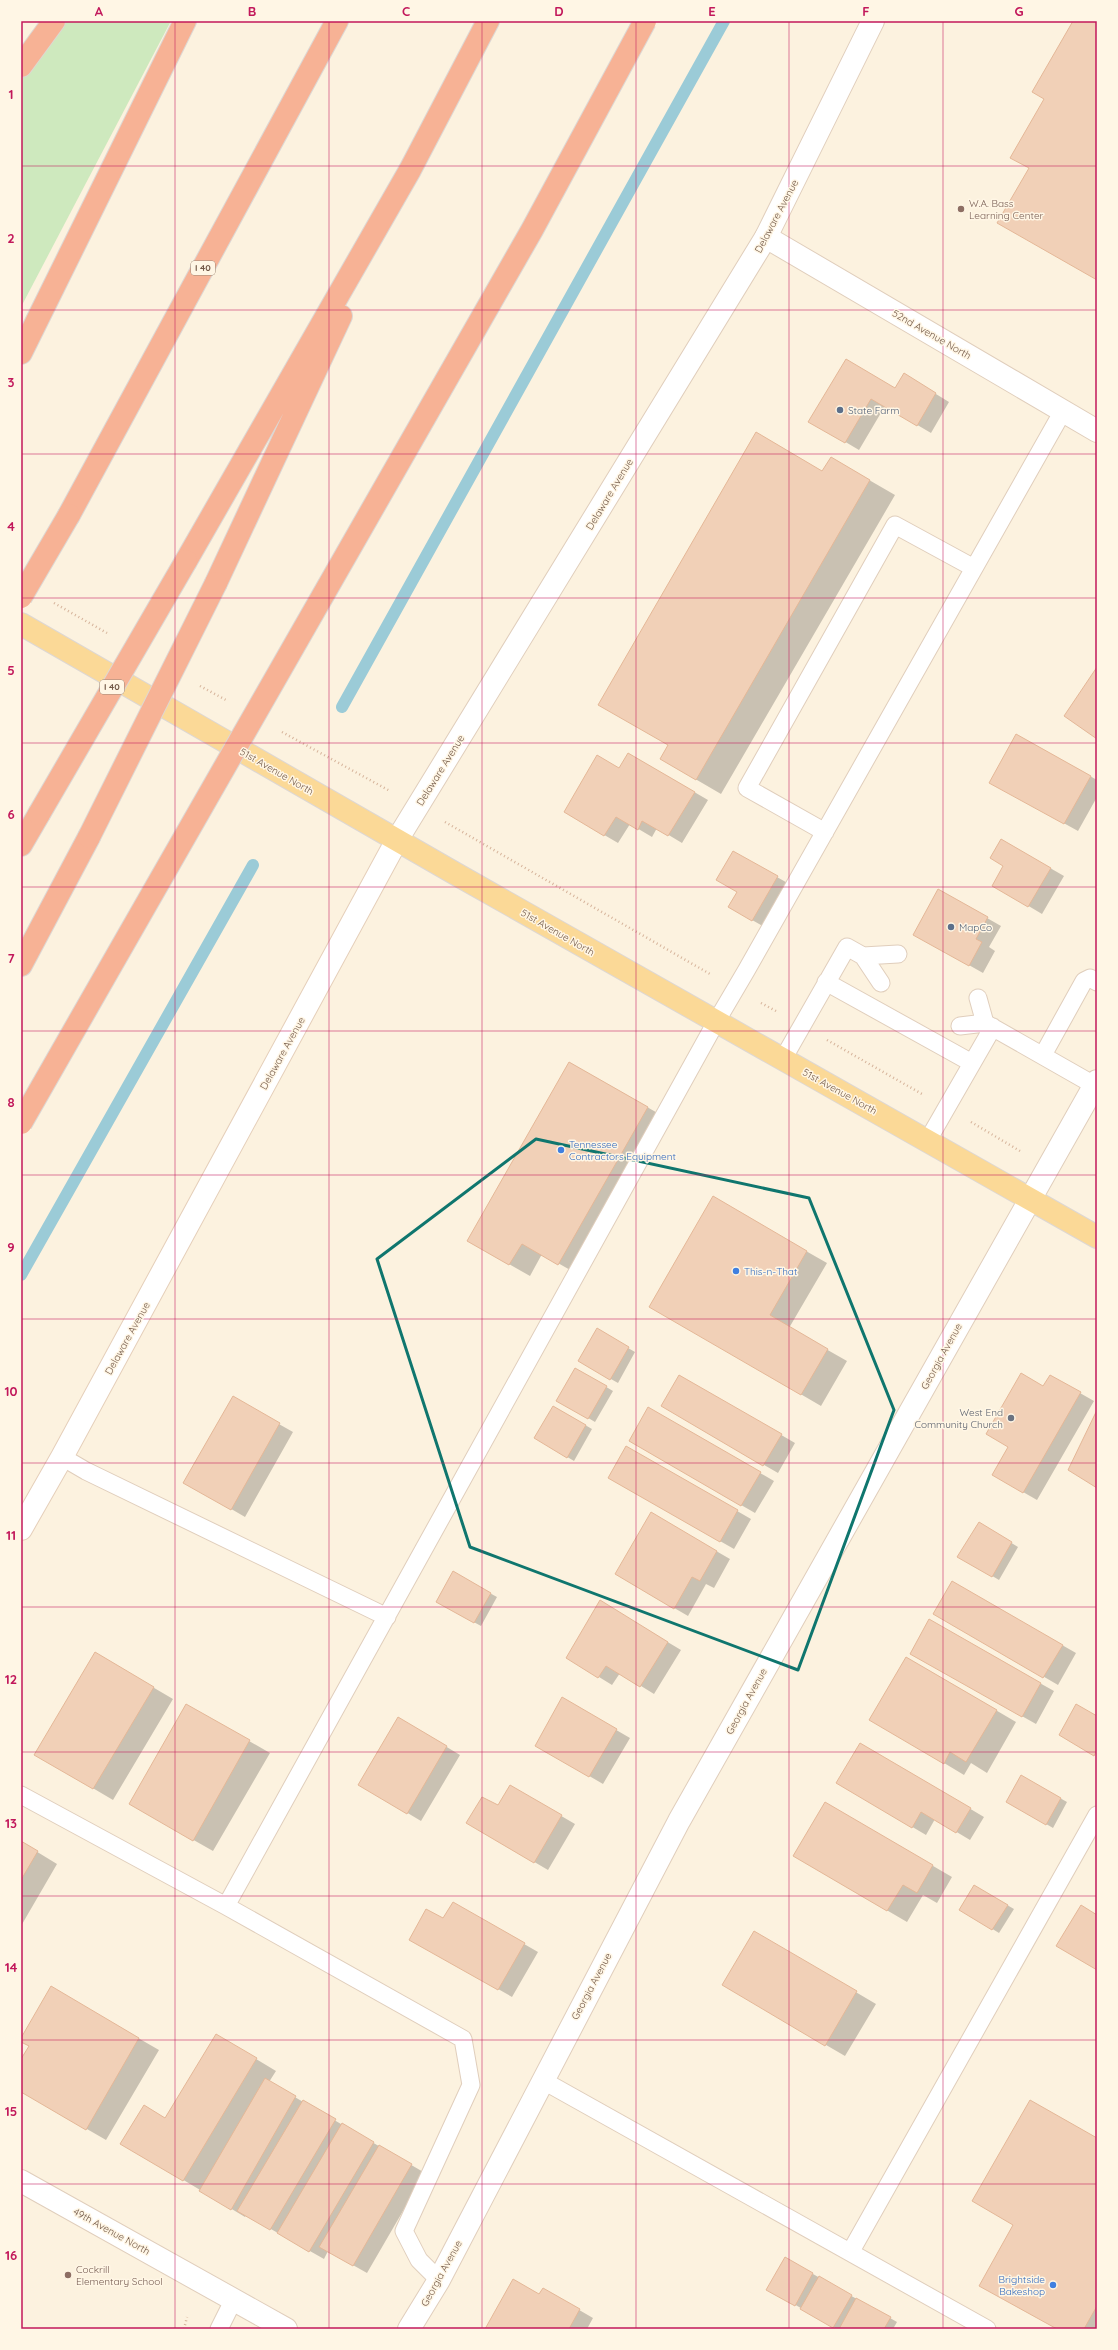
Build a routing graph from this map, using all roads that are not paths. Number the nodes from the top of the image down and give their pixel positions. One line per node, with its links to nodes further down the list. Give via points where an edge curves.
1 (54, 21): 7 (highway)
2 (185, 21): 10 (highway)
3 (337, 21): 14 (highway, I 40, bridge, via 69,515)
4 (488, 21): 8 (highway, I 40)
5 (645, 21): 33 (highway, bridge, via 528,237)
6 (874, 21): 9 (street, Delaware Avenue)
7 (21, 66)
8 (410, 170): 18 (highway, I 40, bridge); 21 (highway, bridge, via 216,583 89,837)
9 (766, 237): 11 (street, 52nd Avenue North); 17 (street, Delaware Avenue)
10 (21, 353)
11 (1063, 411): 12 (street, 52nd Avenue North); 13 (lane)
12 (1097, 431)
13 (974, 568): 16 (lane); 16 (lane, via 895,525 747,788)
14 (21, 597)
15 (21, 624): 17 (main road, 51st Avenue North)
16 (824, 832): 26 (lane)
17 (397, 840): 26 (main road, 51st Avenue North); 37 (street, Delaware Avenue)
18 (21, 845)
19 (898, 954): 20 (lane)
20 (863, 956): 22 (lane, via 847,947); 24 (lane)
21 (21, 965)
22 (826, 982): 30 (lane); 31 (lane)
23 (1097, 982): 29 (lane, via 1090,978 1084,980)
24 (881, 984)
25 (978, 998): 27 (lane)
26 (716, 1022): 30 (main road, 51st Avenue North); 39 (lane)
27 (989, 1025): 28 (lane); 29 (lane); 31 (lane)
28 (960, 1026)
29 (1043, 1055): 32 (lane)
30 (783, 1059): 34 (main road, 51st Avenue North)
31 (972, 1063): 34 (lane)
32 (1096, 1083): 35 (street, Georgia Avenue)
33 (21, 1123)
34 (928, 1140): 35 (main road, 51st Avenue North)
35 (1030, 1199): 36 (main road, 51st Avenue North); 43 (street, Georgia Avenue, via 679,1821)
36 (1097, 1237)
37 (62, 1457): 38 (street, Delaware Avenue); 39 (lane)
38 (21, 1529)
39 (387, 1617): 42 (lane)
40 (21, 1795): 42 (lane)
41 (1097, 1815): 45 (lane)
42 (226, 1906): 46 (lane, via 463,2039 471,2085 404,2231 420,2260)
43 (542, 2080): 45 (lane); 46 (street, Georgia Avenue)
44 (21, 2181): 47 (street, 49th Avenue North)
45 (851, 2251): 51 (lane)
46 (439, 2280): 50 (street, Georgia Avenue)
47 (234, 2299): 48 (lane); 49 (street, 49th Avenue North)
48 (219, 2329)
49 (286, 2329)
50 (409, 2329)
51 (987, 2329)

